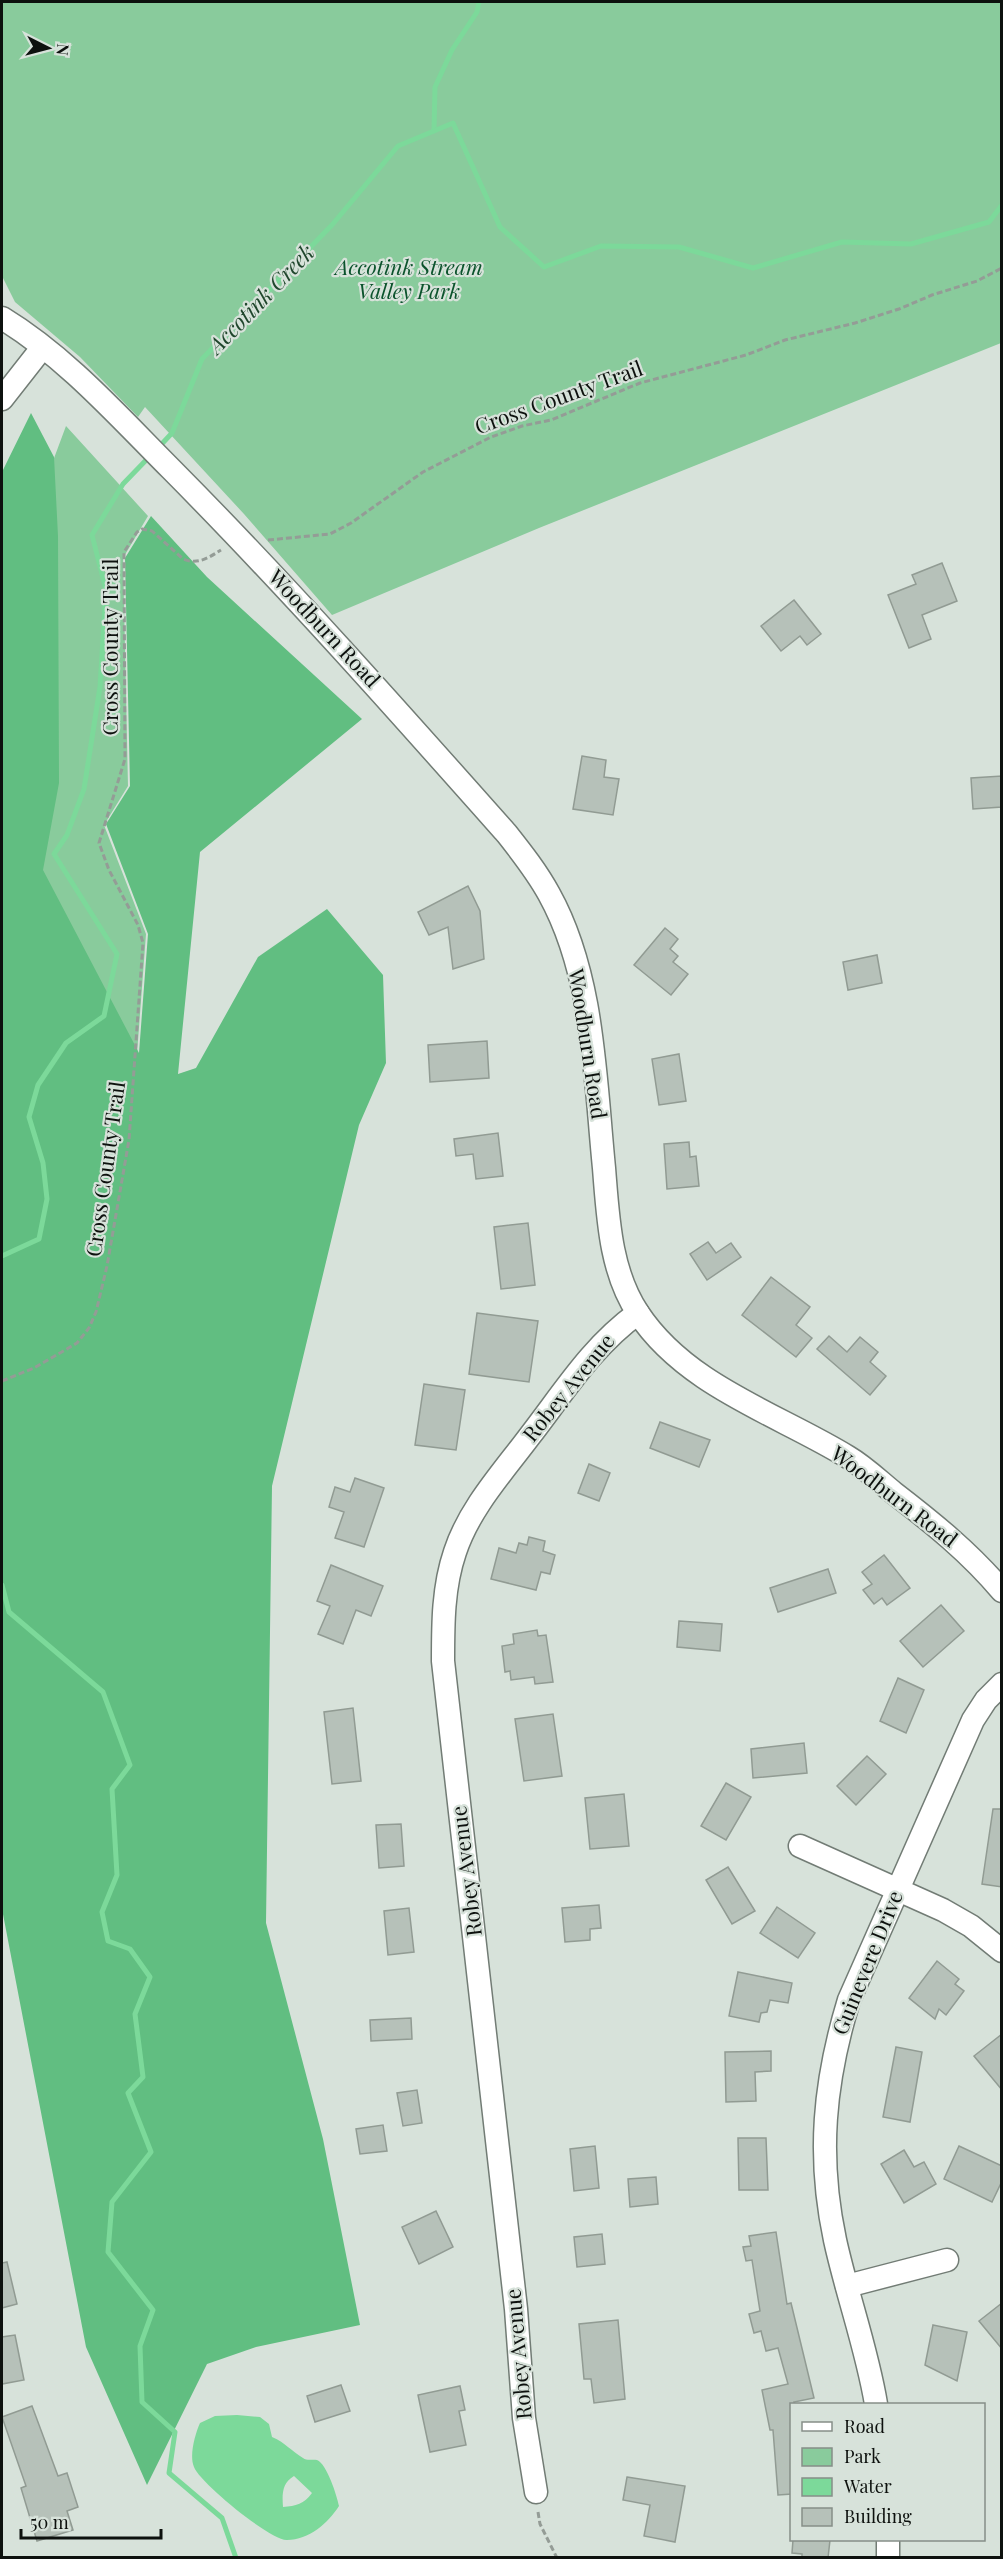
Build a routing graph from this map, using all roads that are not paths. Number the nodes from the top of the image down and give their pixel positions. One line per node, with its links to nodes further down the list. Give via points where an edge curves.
1 (2, 318): 2 (street, Woodburn Road)
2 (42, 348): 3 (street); 4 (street, Woodburn Road, via 126,424 346,651 500,826 550,895 581,986 593,1057 610,1232 619,1273)
3 (2, 399)
4 (638, 1313): 5 (street, Woodburn Road, via 652,1332 705,1377 849,1458 939,1527); 13 (street, Robey Avenue, via 600,1344 465,1526 447,1577 443,1620 443,1661 516,2309 524,2418)
5 (1002, 1591)
6 (1002, 1684): 8 (street, Guinevere Drive, via 973,1720)
7 (800, 1846): 8 (street)
8 (897, 1890): 9 (street, via 971,1926); 11 (street, Guinevere Drive, via 849,2001 828,2081 824,2166 835,2240)
9 (1002, 1952)
10 (947, 2260): 11 (street)
11 (847, 2286): 12 (street, Guinevere Drive)
12 (876, 2403)
13 (536, 2492)
14 (888, 2541): 15 (street)
15 (888, 2558)

